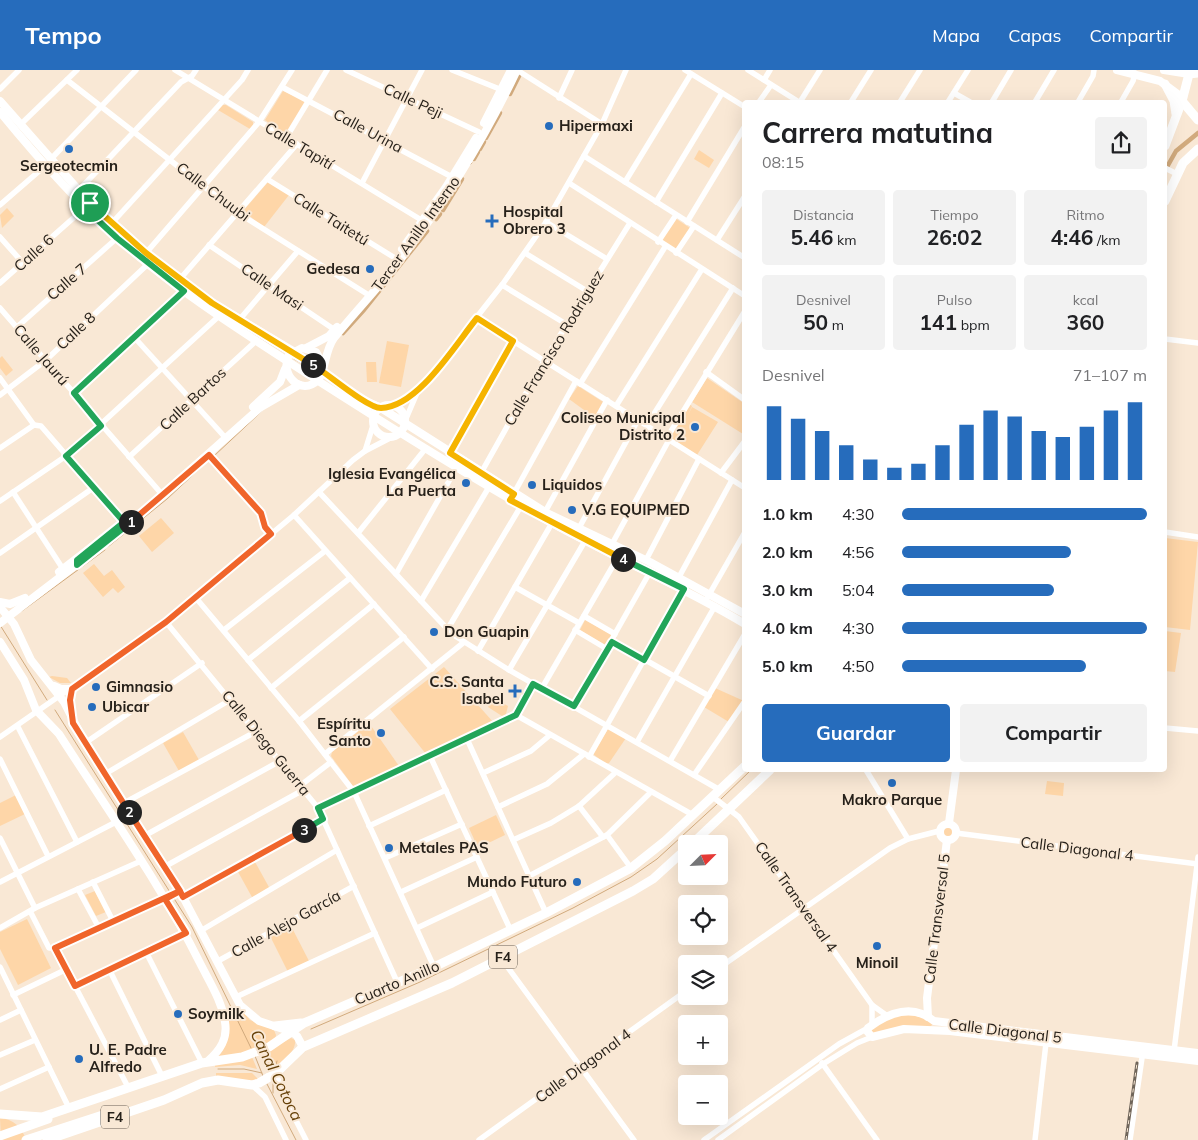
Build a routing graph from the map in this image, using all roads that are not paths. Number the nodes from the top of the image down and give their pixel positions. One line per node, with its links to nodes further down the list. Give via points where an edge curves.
1 (19, 70): 36 (street)
2 (77, 70): 31 (street)
3 (136, 70): 59 (street)
4 (175, 70): 30 (street, Calle Tapití)
5 (196, 70): 30 (street)
6 (248, 70): 43 (street)
7 (292, 70): 35 (street)
8 (327, 70): 44 (street)
9 (346, 70): 40 (street, Calle Peji)
10 (422, 70): 40 (street)
11 (452, 70): 37 (street)
12 (511, 70): 37 (main road, Tercer Anillo Interno)
13 (517, 70): 37 (main road); 41 (street); 45 (main road, Tercer Anillo Interno)
14 (572, 70): 41 (street)
15 (626, 70): 64 (street)
16 (748, 70): 32 (street)
17 (770, 70): 32 (street)
18 (820, 70): 48 (street)
19 (871, 70): 49 (street)
20 (920, 70): 50 (street)
21 (968, 70): 39 (street)
22 (1011, 70): 53 (street)
23 (1054, 70): 54 (street)
24 (1117, 70): 29 (main road)
25 (1163, 70): 28 (main road); 33 (main road)
26 (688, 72): 38 (street); 82 (street)
27 (1094, 73): 55 (street)
28 (1193, 73): 42 (highway)
29 (1134, 77): 33 (main road); 56 (street)
30 (187, 78): 43 (street, Calle Tapití); 68 (street)
31 (66, 80): 59 (street, Calle Chuubi); 65 (street)
32 (764, 80): 34 (street)
33 (1163, 82): 42 (main road); 61 (highway, via 1174,101)
34 (771, 84): 46 (street); 47 (street)
35 (282, 87): 44 (street, Calle Urina); 63 (street)
36 (0, 89)
37 (501, 91): 67 (main road, Tercer Anillo Interno)
38 (722, 93): 58 (street); 89 (street)
39 (954, 93): 51 (street); 52 (street)
40 (407, 98): 67 (street, Calle Peji); 70 (street)
41 (559, 98): 64 (street)
42 (1182, 99): 61 (highway); 62 (highway)
43 (223, 100): 63 (street, Calle Tapití); 76 (street)
44 (308, 100): 69 (street); 70 (street, Calle Urina)
45 (502, 100): 67 (main road); 78 (main road, Tercer Anillo Interno)
46 (760, 100)
47 (796, 100)
48 (800, 100)
49 (852, 100)
50 (901, 100)
51 (949, 100)
52 (966, 100)
53 (993, 100)
54 (1036, 100)
55 (1079, 100)
56 (1122, 100)
57 (0, 101): 65 (main road)
58 (742, 105)
59 (102, 107): 68 (street, Calle Chuubi); 77 (street)
60 (0, 112): 77 (main road)
61 (1176, 116): 71 (highway)
62 (1198, 120)
63 (259, 122): 69 (street, Calle Tapití); 85 (street)
64 (602, 124): 74 (street)
65 (20, 125): 77 (main road)
66 (742, 131): 97 (street)
67 (479, 132): 75 (main road, Tercer Anillo Interno); 78 (main road)
68 (134, 133): 76 (street, Calle Chuubi); 86 (street)
69 (286, 138): 72 (street, Calle Tapití)
70 (384, 140): 80 (street, Calle Urina); 83 (street)
71 (1167, 141)
72 (296, 144): 81 (street); 83 (street, Calle Tapití)
73 (1198, 149): 79 (highway)
74 (584, 156): 82 (street); 84 (street)
75 (464, 157): 80 (main road, Tercer Anillo Interno); 92 (main road, via 463,164 437,203)
76 (170, 159): 85 (street, Calle Chuubi); 98 (street)
77 (48, 163): 86 (main road); 90 (street); 91 (main road)
78 (465, 166): 92 (main road, Tercer Anillo Interno)
79 (1170, 171): 87 (highway)
80 (452, 177): 95 (main road, Tercer Anillo Interno)
81 (267, 180): 93 (street); 113 (street, Calle Taitetú)
82 (625, 182): 89 (street)
83 (362, 183): 95 (street, Calle Tapití)
84 (569, 183): 96 (street); 99 (street)
85 (204, 186): 93 (street, Calle Chuubi); 109 (street)
86 (79, 190): 91 (main road)
87 (1167, 191)
88 (742, 201): 103 (street)
89 (656, 202): 94 (street)
90 (0, 205)
91 (88, 205): 98 (main road); 102 (main road); 115 (street, Calle 6)
92 (438, 209): 106 (main road, via 433,209); 128 (main road, Tercer Anillo Interno)
93 (238, 213): 105 (street); 108 (street, Calle Chuubi)
94 (676, 215): 97 (street); 104 (street)
95 (423, 221): 106 (main road, Tercer Anillo Interno)
96 (546, 222): 110 (street); 114 (street)
97 (687, 222): 100 (street)
98 (112, 223): 109 (main road)
99 (630, 223): 104 (street); 114 (street, Calle Francisco Rodriguez)
100 (694, 226): 103 (street); 111 (street)
101 (0, 237): 115 (street)
102 (117, 238): 116 (main road); 134 (street, Calle 7)
103 (717, 240): 112 (street)
104 (658, 242): 107 (street)
105 (209, 245): 118 (street); 120 (street, Calle Masi)
106 (403, 247): 113 (main road, Tercer Anillo Interno)
107 (665, 247): 111 (street); 153 (street)
108 (298, 251): 120 (street); 125 (street, Calle Chuubi)
109 (146, 253): 118 (main road)
110 (525, 253): 121 (street); 124 (street)
111 (676, 253): 117 (street)
112 (742, 256)
113 (395, 258): 125 (main road, Tercer Anillo Interno); 128 (main road, via 394,264)
114 (607, 259): 124 (street, Calle Francisco Rodriguez)
115 (23, 262): 119 (street, Calle 6)
116 (148, 263): 123 (main road); 144 (street, Calle 8)
117 (702, 269): 122 (street); 164 (street)
118 (180, 279): 132 (main road)
119 (0, 283)
120 (268, 284): 132 (street); 135 (street, Calle Masi)
121 (502, 285): 131 (street); 133 (street)
122 (734, 288): 126 (street); 171 (street)
123 (184, 291): 129 (main road); 136 (street)
124 (586, 291): 133 (street, Calle Francisco Rodriguez)
125 (367, 294): 135 (main road, Tercer Anillo Interno)
126 (742, 294)
127 (0, 308): 134 (street, Calle Jaurú)
128 (357, 313): 147 (main road, Tercer Anillo Interno, via 331,342)
129 (219, 316): 132 (main road); 148 (street)
130 (742, 316): 150 (street)
131 (477, 318): 140 (street); 158 (street)
132 (236, 323): 138 (main road); 139 (main road)
133 (566, 324): 146 (street, Calle Francisco Rodriguez)
134 (17, 327): 144 (street, Calle Jaurú)
135 (334, 330): 142 (main road, Tercer Anillo Interno, via 320,342)
136 (134, 337): 148 (street); 157 (street)
137 (1167, 339): 141 (street)
138 (272, 340): 142 (main road); 143 (main road)
139 (256, 341): 145 (main road); 162 (street, Calle Bartos)
140 (513, 341): 146 (street); 180 (street)
141 (1198, 343)
142 (304, 348): 143 (main road, Tercer Anillo Interno); 147 (main road, via 319,356)
143 (293, 351): 145 (main road); 147 (main road)
144 (46, 360): 155 (street, Calle 8); 157 (street, Calle Jaurú)
145 (286, 360): 149 (main road); 152 (main road)
146 (544, 361): 153 (street); 187 (street, Calle Francisco Rodriguez)
147 (324, 368): 152 (main road, Tercer Anillo Interno); 165 (main road, via 361,399)
148 (163, 369): 162 (street); 172 (street)
149 (285, 369): 154 (main road, via 290,379); 166 (main road, via 280,382)
150 (706, 372): 160 (street); 175 (street, via 668,436)
151 (0, 378): 155 (street)
152 (317, 380): 154 (main road); 156 (main road)
153 (578, 382): 161 (street); 196 (street)
154 (302, 385): 156 (main road); 181 (main road, via 261,407)
155 (8, 389): 159 (street, Calle 8); 170 (street)
156 (335, 392): 167 (main road)
157 (74, 393): 172 (street, Calle Jaurú)
158 (417, 393): 163 (street); 169 (street)
159 (0, 395)
160 (742, 398)
161 (607, 400): 164 (street); 199 (street)
162 (191, 401): 173 (street); 183 (street, Calle Bartos)
163 (394, 406): 165 (main road); 169 (main road, via 399,409)
164 (616, 406): 168 (street)
165 (381, 408): 167 (main road); 169 (main road)
166 (239, 420): 173 (main road); 181 (main road)
167 (374, 420): 174 (main road, via 376,430 382,435); 179 (street)
168 (638, 420): 171 (street); 204 (street)
169 (405, 423): 174 (main road); 180 (main road)
170 (34, 425): 177 (street); 182 (street, via 41,426)
171 (647, 425): 175 (street)
172 (101, 426): 182 (street); 183 (street, Calle Jaurú)
173 (223, 435): 193 (main road)
174 (397, 435): 178 (main road); 179 (street)
175 (669, 440): 184 (street); 212 (street)
176 (742, 447): 186 (street)
177 (0, 448)
178 (426, 448): 185 (main road); 206 (street)
179 (365, 451): 195 (street)
180 (450, 453): 187 (main road)
181 (209, 455): 190 (main road); 193 (main road, via 202,456); 207 (street, via 261,513)
182 (66, 456): 192 (street); 194 (street)
183 (129, 457): 193 (street, Calle Jaurú)
184 (699, 459): 186 (street); 217 (street)
185 (457, 467): 191 (main road); 221 (street)
186 (721, 473): 188 (street)
187 (481, 474): 196 (main road)
188 (732, 480): 189 (street); 222 (street)
189 (742, 486)
190 (172, 487): 201 (main road); 215 (main road)
191 (489, 487): 196 (main road); 229 (street)
192 (93, 488): 201 (street); 203 (street)
193 (162, 491): 201 (main road)
194 (13, 492): 197 (street); 203 (street)
195 (319, 492): 200 (street); 206 (street)
196 (512, 497): 198 (main road); 199 (main road)
197 (0, 501)
198 (521, 506): 202 (main road); 242 (street)
199 (545, 512): 204 (main road)
200 (294, 515): 207 (street); 213 (street)
201 (124, 522): 211 (main road); 215 (main road)
202 (552, 523): 210 (main road); 224 (street)
203 (37, 527): 214 (street); 219 (street)
204 (578, 528): 212 (main road)
205 (1167, 532): 209 (street)
206 (358, 533): 221 (street)
207 (271, 534): 228 (street)
208 (742, 537): 226 (street)
209 (1198, 537)
210 (585, 541): 216 (main road); 232 (street)
211 (96, 544): 218 (main road, via 77,560); 219 (main road)
212 (612, 544): 217 (main road)
213 (325, 551): 223 (street); 241 (street)
214 (0, 553)
215 (91, 555): 218 (main road)
216 (618, 556): 220 (main road); 237 (street)
217 (646, 560): 222 (main road)
218 (77, 565): 227 (main road)
219 (63, 569): 227 (main road)
220 (650, 572): 225 (main road); 245 (street)
221 (396, 574): 229 (street)
222 (679, 577): 226 (main road)
223 (350, 578): 231 (street); 253 (street)
224 (515, 587): 232 (street); 252 (street)
225 (684, 589): 226 (main road); 254 (street)
226 (708, 597): 233 (main road); 235 (main road)
227 (28, 598): 230 (main road, via 10,604); 234 (main road); 236 (main road)
228 (196, 598): 238 (street); 241 (street)
229 (421, 601): 242 (street)
230 (0, 602)
231 (374, 604): 246 (street); 261 (street)
232 (548, 606): 240 (street); 257 (street)
233 (715, 606): 239 (main road); 258 (street)
234 (21, 607): 236 (main road); 244 (main road)
235 (742, 610)
236 (3, 616): 244 (main road)
237 (584, 616): 240 (street); 245 (street)
238 (166, 622): 255 (street, Calle Diego Guerra); 263 (street)
239 (742, 622)
240 (579, 623): 243 (street)
241 (224, 630): 253 (street)
242 (447, 630): 249 (street)
243 (575, 630): 251 (street); 262 (street)
244 (19, 634): 259 (main road, via 31,660)
245 (615, 634): 248 (street)
246 (404, 637): 256 (street); 272 (street)
247 (742, 639): 264 (street)
248 (612, 642): 251 (street); 254 (street)
249 (464, 643): 252 (street); 256 (street)
250 (1, 645): 269 (main road, via 24,680)
251 (608, 649): 268 (street)
252 (478, 651): 257 (street)
253 (248, 660): 261 (street)
254 (644, 660): 258 (street); 273 (street)
255 (202, 663): 266 (street, Calle Diego Guerra); 282 (street)
256 (432, 669): 283 (street)
257 (509, 670): 260 (street)
258 (675, 678): 264 (street); 281 (street)
259 (49, 683): 263 (main road, via 60,689); 265 (main road)
260 (533, 684): 262 (street); 271 (street)
261 (271, 688): 272 (street)
262 (542, 688): 268 (street)
263 (72, 689): 265 (street); 270 (main road)
264 (708, 696): 288 (street)
265 (57, 699): 269 (street); 270 (main road)
266 (230, 700): 276 (street, Calle Diego Guerra); 296 (street)
267 (742, 705): 297 (street)
268 (574, 706): 273 (street)
269 (38, 712): 274 (street); 310 (main road, via 58,734)
270 (70, 715): 282 (main road)
271 (516, 715): 279 (street); 280 (street)
272 (299, 721): 283 (street)
273 (606, 726): 281 (street); 285 (street)
274 (18, 727): 278 (street); 323 (street)
275 (1167, 728): 277 (street)
276 (257, 731): 287 (street, Calle Diego Guerra); 303 (street)
277 (1198, 731)
278 (1, 735)
279 (550, 735): 285 (street); 295 (street, via 531,751)
280 (467, 739): 284 (street); 295 (street)
281 (637, 742): 288 (street)
282 (85, 743): 296 (main road)
283 (325, 754): 289 (street)
284 (430, 756): 299 (street); 301 (street)
285 (586, 756): 291 (street); 306 (street, via 547,784)
286 (0, 759): 325 (street)
287 (280, 761): 298 (street, Calle Diego Guerra); 317 (street)
288 (670, 761): 297 (street)
289 (331, 762): 298 (street); 301 (street)
290 (742, 769): 300 (highway, Cuarto Anillo / F4)
291 (616, 772): 302 (street); 305 (street)
292 (767, 772): 304 (highway, Cuarto Anillo / F4)
293 (867, 772): 320 (street)
294 (956, 772): 311 (main road)
295 (483, 773): 306 (street)
296 (105, 774): 303 (main road)
297 (694, 775): 300 (street)
298 (303, 787): 307 (street, Calle Diego Guerra); 332 (street)
299 (446, 790): 312 (street); 313 (street)
300 (720, 790): 304 (highway, Cuarto Anillo / F4)
301 (354, 792): 307 (street); 313 (street)
302 (651, 792): 308 (street); 318 (street)
303 (124, 804): 317 (main road)
304 (720, 804): 308 (highway, Cuarto Anillo / F4); 316 (highway, Cuarto Anillo / F4); 343 (street, Calle Transversal 4, via 739,817)
305 (579, 806): 318 (street); 321 (street)
306 (498, 807): 321 (street)
307 (318, 808): 309 (street, Calle Diego Guerra)
308 (693, 816): 333 (highway, Cuarto Anillo / F4)
309 (323, 819): 324 (street, Calle Diego Guerra); 342 (street)
310 (116, 822): 323 (street); 330 (main road)
311 (949, 823): 314 (main road); 315 (main road)
312 (462, 824): 327 (street); 329 (street)
313 (369, 826): 329 (street)
314 (939, 831): 320 (street); 322 (main road, via 940,836)
315 (956, 833): 322 (main road); 331 (street, Calle Diagonal 4)
316 (698, 835)
317 (144, 836): 332 (main road)
318 (605, 836): 333 (street); 335 (street)
319 (0, 838): 334 (street)
320 (908, 839): 343 (street)
321 (513, 840): 335 (street)
322 (947, 840): 368 (main road, Calle Transversal 5)
323 (77, 842): 325 (street)
324 (337, 850): 338 (street, Calle Diego Guerra); 350 (street)
325 (48, 856): 334 (street)
326 (678, 856): 356 (highway, Cuarto Anillo / F4, via 653,879 633,891)
327 (477, 857): 340 (street); 341 (street)
328 (1198, 857): 331 (street)
329 (385, 858): 340 (street)
330 (141, 861): 337 (street); 342 (main road)
331 (1198, 864): 389 (street)
332 (164, 867): 342 (main road)
333 (631, 868): 345 (highway, Cuarto Anillo / F4)
334 (18, 872): 336 (street); 344 (street)
335 (529, 876): 345 (street)
336 (0, 882)
337 (93, 882): 339 (street); 346 (street)
338 (354, 886): 353 (street, Calle Diego Guerra); 357 (street, Calle Alejo García)
339 (78, 890): 344 (street); 348 (street)
340 (401, 892): 349 (street)
341 (493, 892): 349 (street); 351 (street)
342 (174, 895): 346 (street); 350 (main road); 352 (main road)
343 (803, 907): 358 (street); 369 (street, Calle Transversal 4)
344 (33, 910): 347 (street); 354 (street, via 49,948)
345 (546, 913): 351 (highway, Cuarto Anillo / F4)
346 (113, 921): 348 (street)
347 (0, 928)
348 (99, 928): 354 (street)
349 (417, 928): 359 (street)
350 (202, 930): 357 (main road)
351 (510, 931): 359 (highway, Cuarto Anillo / F4)
352 (186, 933): 355 (street); 394 (main road, via 218,999 225,1021 221,1048)
353 (375, 933): 363 (street, Calle Diego Guerra); 366 (street)
354 (55, 948): 362 (street)
355 (146, 952): 360 (street); 394 (street)
356 (501, 958): 387 (highway, Cuarto Anillo / F4, via 420,998); 396 (street)
357 (218, 961): 366 (main road)
358 (728, 961)
359 (434, 967): 363 (highway, Cuarto Anillo / F4)
360 (110, 969): 364 (street); 399 (street)
361 (1, 970): 365 (street)
362 (67, 970): 364 (street); 365 (street)
363 (398, 984): 375 (highway, Cuarto Anillo / F4)
364 (75, 986): 401 (street)
365 (14, 995): 370 (street)
366 (236, 997): 376 (main road, via 252,1016)
367 (678, 997): 396 (street, Calle Diagonal 4)
368 (927, 998): 371 (main road, Calle Transversal 5); 373 (main road, Calle Transversal 5)
369 (872, 1005): 372 (street, Calle Transversal 4); 377 (street)
370 (21, 1010): 374 (street); 383 (street)
371 (912, 1011): 372 (main road, Calle Diagonal 5); 373 (main road, Calle Diagonal 5)
372 (886, 1015): 377 (main road, Calle Diagonal 5)
373 (931, 1019): 378 (main road, via 934,1026); 380 (main road, Calle Diagonal 5)
374 (0, 1020)
375 (304, 1023): 376 (highway); 379 (highway, Cuarto Anillo / F4)
376 (275, 1026): 379 (main road)
377 (870, 1026): 381 (street, Calle Diagonal 5); 382 (main road, via 869,1035)
378 (930, 1030): 380 (main road, Calle Diagonal 5); 382 (main road, Calle Diagonal 5, via 904,1030)
379 (292, 1032): 387 (main road); 394 (highway, Cuarto Anillo / F4, via 259,1051)
380 (992, 1033): 385 (main road, Calle Diagonal 5); 386 (main road, Calle Diagonal 5)
381 (854, 1036): 384 (street); 392 (street, Calle Diagonal 5)
382 (872, 1037): 384 (street, Calle Diagonal 5)
383 (35, 1040): 391 (street); 395 (street)
384 (857, 1042): 392 (street, Calle Diagonal 5)
385 (1046, 1043): 386 (main road, Calle Diagonal 5); 417 (street)
386 (1102, 1046): 388 (main road, Calle Diagonal 5)
387 (303, 1047): 398 (highway, Cuarto Anillo / F4)
388 (1143, 1050): 389 (main road, Calle Diagonal 5); 393 (main road, Calle Diagonal 5); 418 (street)
389 (1174, 1050): 390 (main road, Calle Diagonal 5)
390 (1198, 1053)
391 (0, 1055)
392 (821, 1061): 403 (street, Calle Diagonal 5); 416 (street)
393 (1198, 1061)
394 (205, 1062): 397 (highway, Cuarto Anillo / F4)
395 (48, 1067): 402 (street); 404 (street)
396 (581, 1068): 412 (street, Calle Diagonal 4); 413 (street)
397 (177, 1072): 399 (highway, Cuarto Anillo / F4); 406 (highway, via 154,1083)
398 (273, 1075): 400 (highway, Cuarto Anillo / F4); 411 (street)
399 (162, 1076): 401 (highway, Cuarto Anillo / F4)
400 (255, 1084): 408 (highway, F4, via 218,1080 202,1083 164,1100); 410 (street)
401 (128, 1087): 404 (highway, Cuarto Anillo / F4)
402 (0, 1089)
403 (781, 1090): 414 (street, Calle Diagonal 5); 415 (street, Calle Diagonal 5)
404 (68, 1108): 406 (highway, Cuarto Anillo / F4)
405 (3, 1114): 406 (highway, Cuarto Anillo / F4); 409 (highway, F4, via 22,1125)
406 (42, 1119): 407 (highway); 408 (highway, via 36,1125 36,1132 40,1138)
407 (0, 1136)
408 (47, 1138): 409 (highway)
409 (28, 1140)
410 (286, 1140)
411 (306, 1140)
412 (479, 1140)
413 (634, 1140)
414 (704, 1140)
415 (718, 1140)
416 (877, 1140)
417 (1035, 1140)
418 (1130, 1140)

